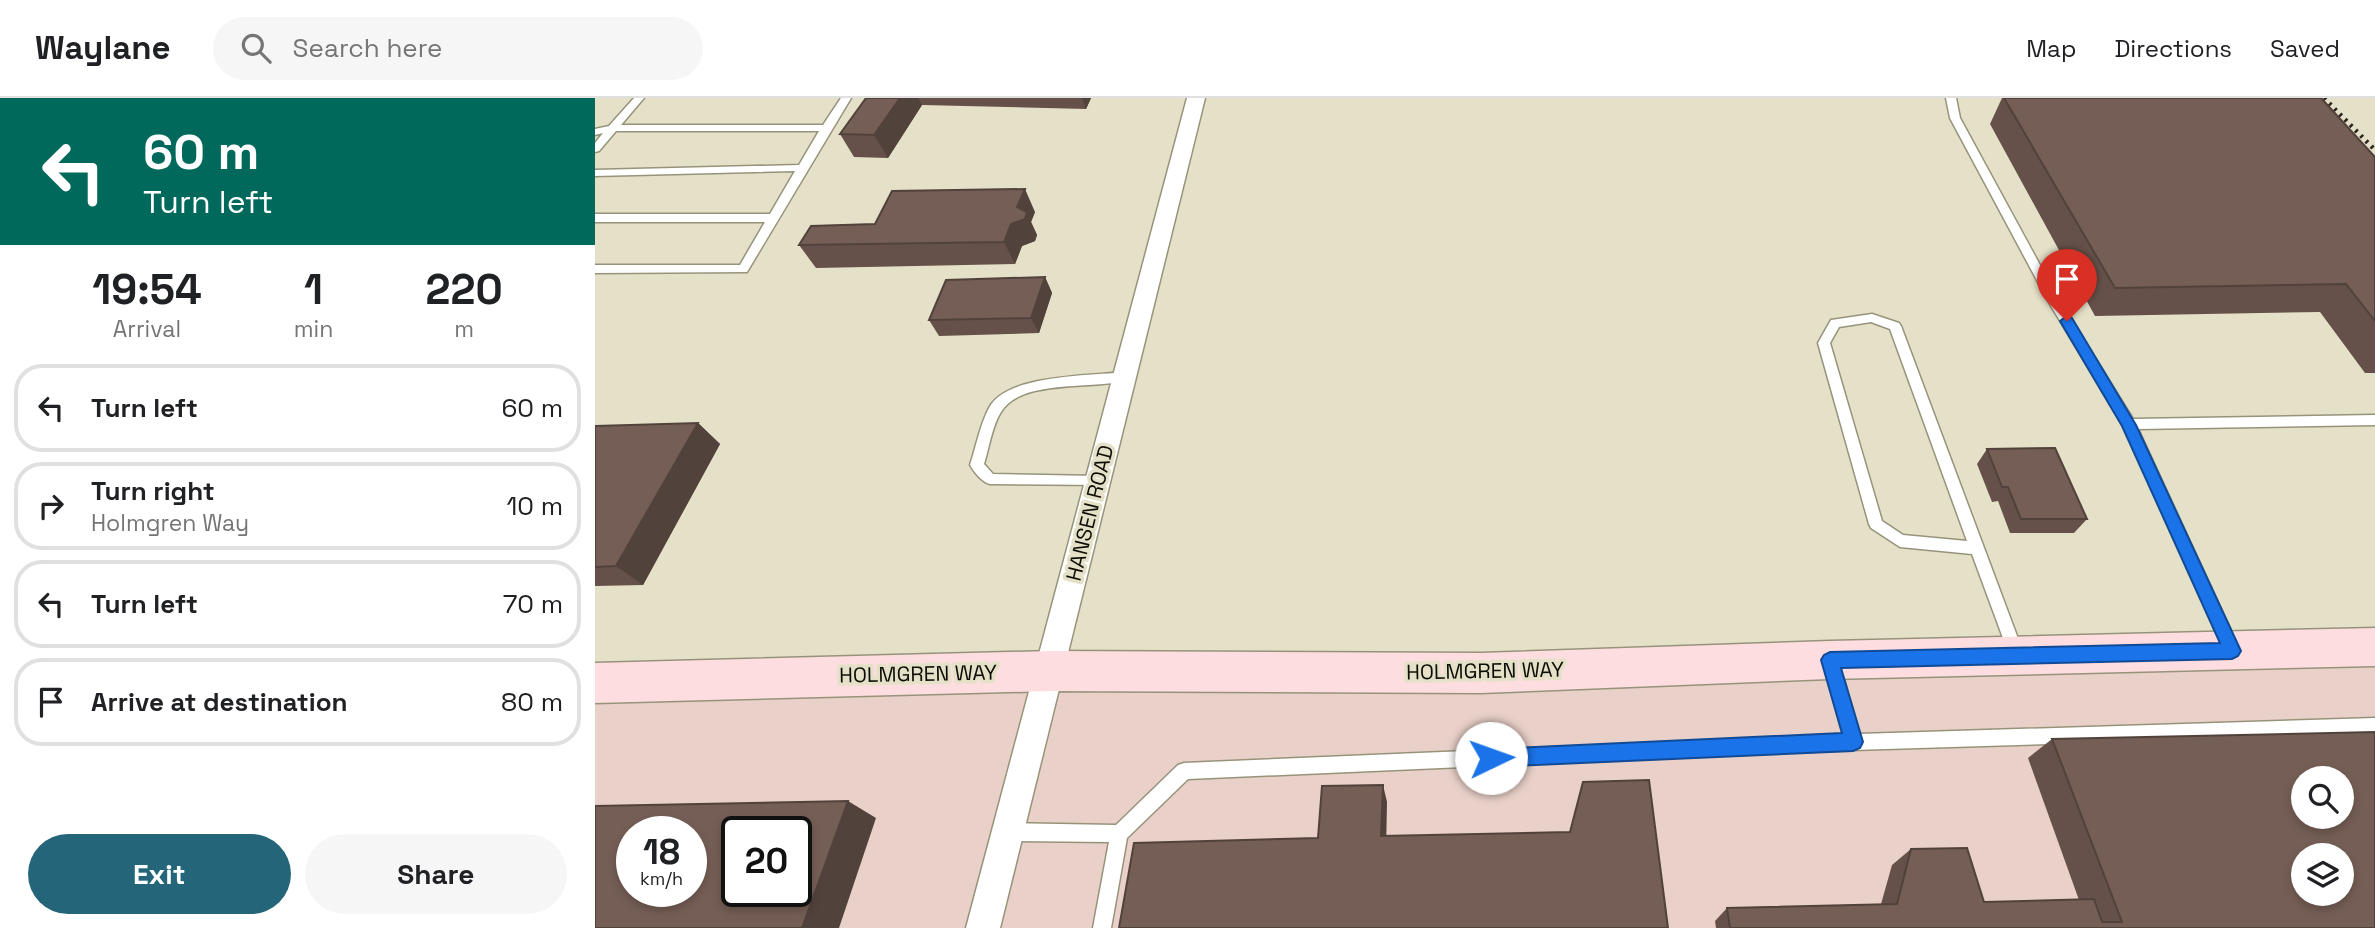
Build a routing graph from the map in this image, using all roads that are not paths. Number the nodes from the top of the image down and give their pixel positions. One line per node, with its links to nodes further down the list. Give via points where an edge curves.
1 (639, 98): 5 (lane)
2 (846, 98): 6 (lane)
3 (1196, 98): 14 (street, HANSEN ROAD)
4 (1951, 98): 16 (lane, via 1955,118 2054,301)
5 (614, 128): 6 (lane); 7 (lane); 8 (lane)
6 (826, 128): 9 (lane)
7 (595, 131)
8 (595, 149)
9 (802, 169): 10 (lane); 12 (lane)
10 (595, 173)
11 (595, 218): 12 (lane)
12 (773, 218): 13 (lane, via 743,269)
13 (595, 269)
14 (1125, 377): 17 (street, HANSEN ROAD); 17 (lane, via 1033,386 1011,393 995,409 977,465 990,479)
15 (2375, 421): 16 (lane)
16 (2129, 425): 20 (lane)
17 (1098, 481): 23 (street, HANSEN ROAD)
18 (1976, 548): 18 (lane, via 1895,326 1872,318 1835,323 1824,343 1876,524 1901,541); 21 (lane)
19 (2375, 647): 20 (street, HOLMGREN WAY)
20 (2232, 651): 21 (street, HOLMGREN WAY)
21 (2016, 657): 22 (street, HOLMGREN WAY)
22 (1830, 660): 23 (street, HOLMGREN WAY, via 1481,673); 26 (lane)
23 (1051, 671): 24 (street, HOLMGREN WAY); 27 (street, HANSEN ROAD)
24 (595, 683)
25 (2375, 726): 26 (lane)
26 (1853, 742): 28 (lane, via 1184,771)
27 (1007, 832): 28 (lane); 29 (street, HANSEN ROAD)
28 (1119, 834): 30 (lane)
29 (983, 928)
30 (1102, 928)

